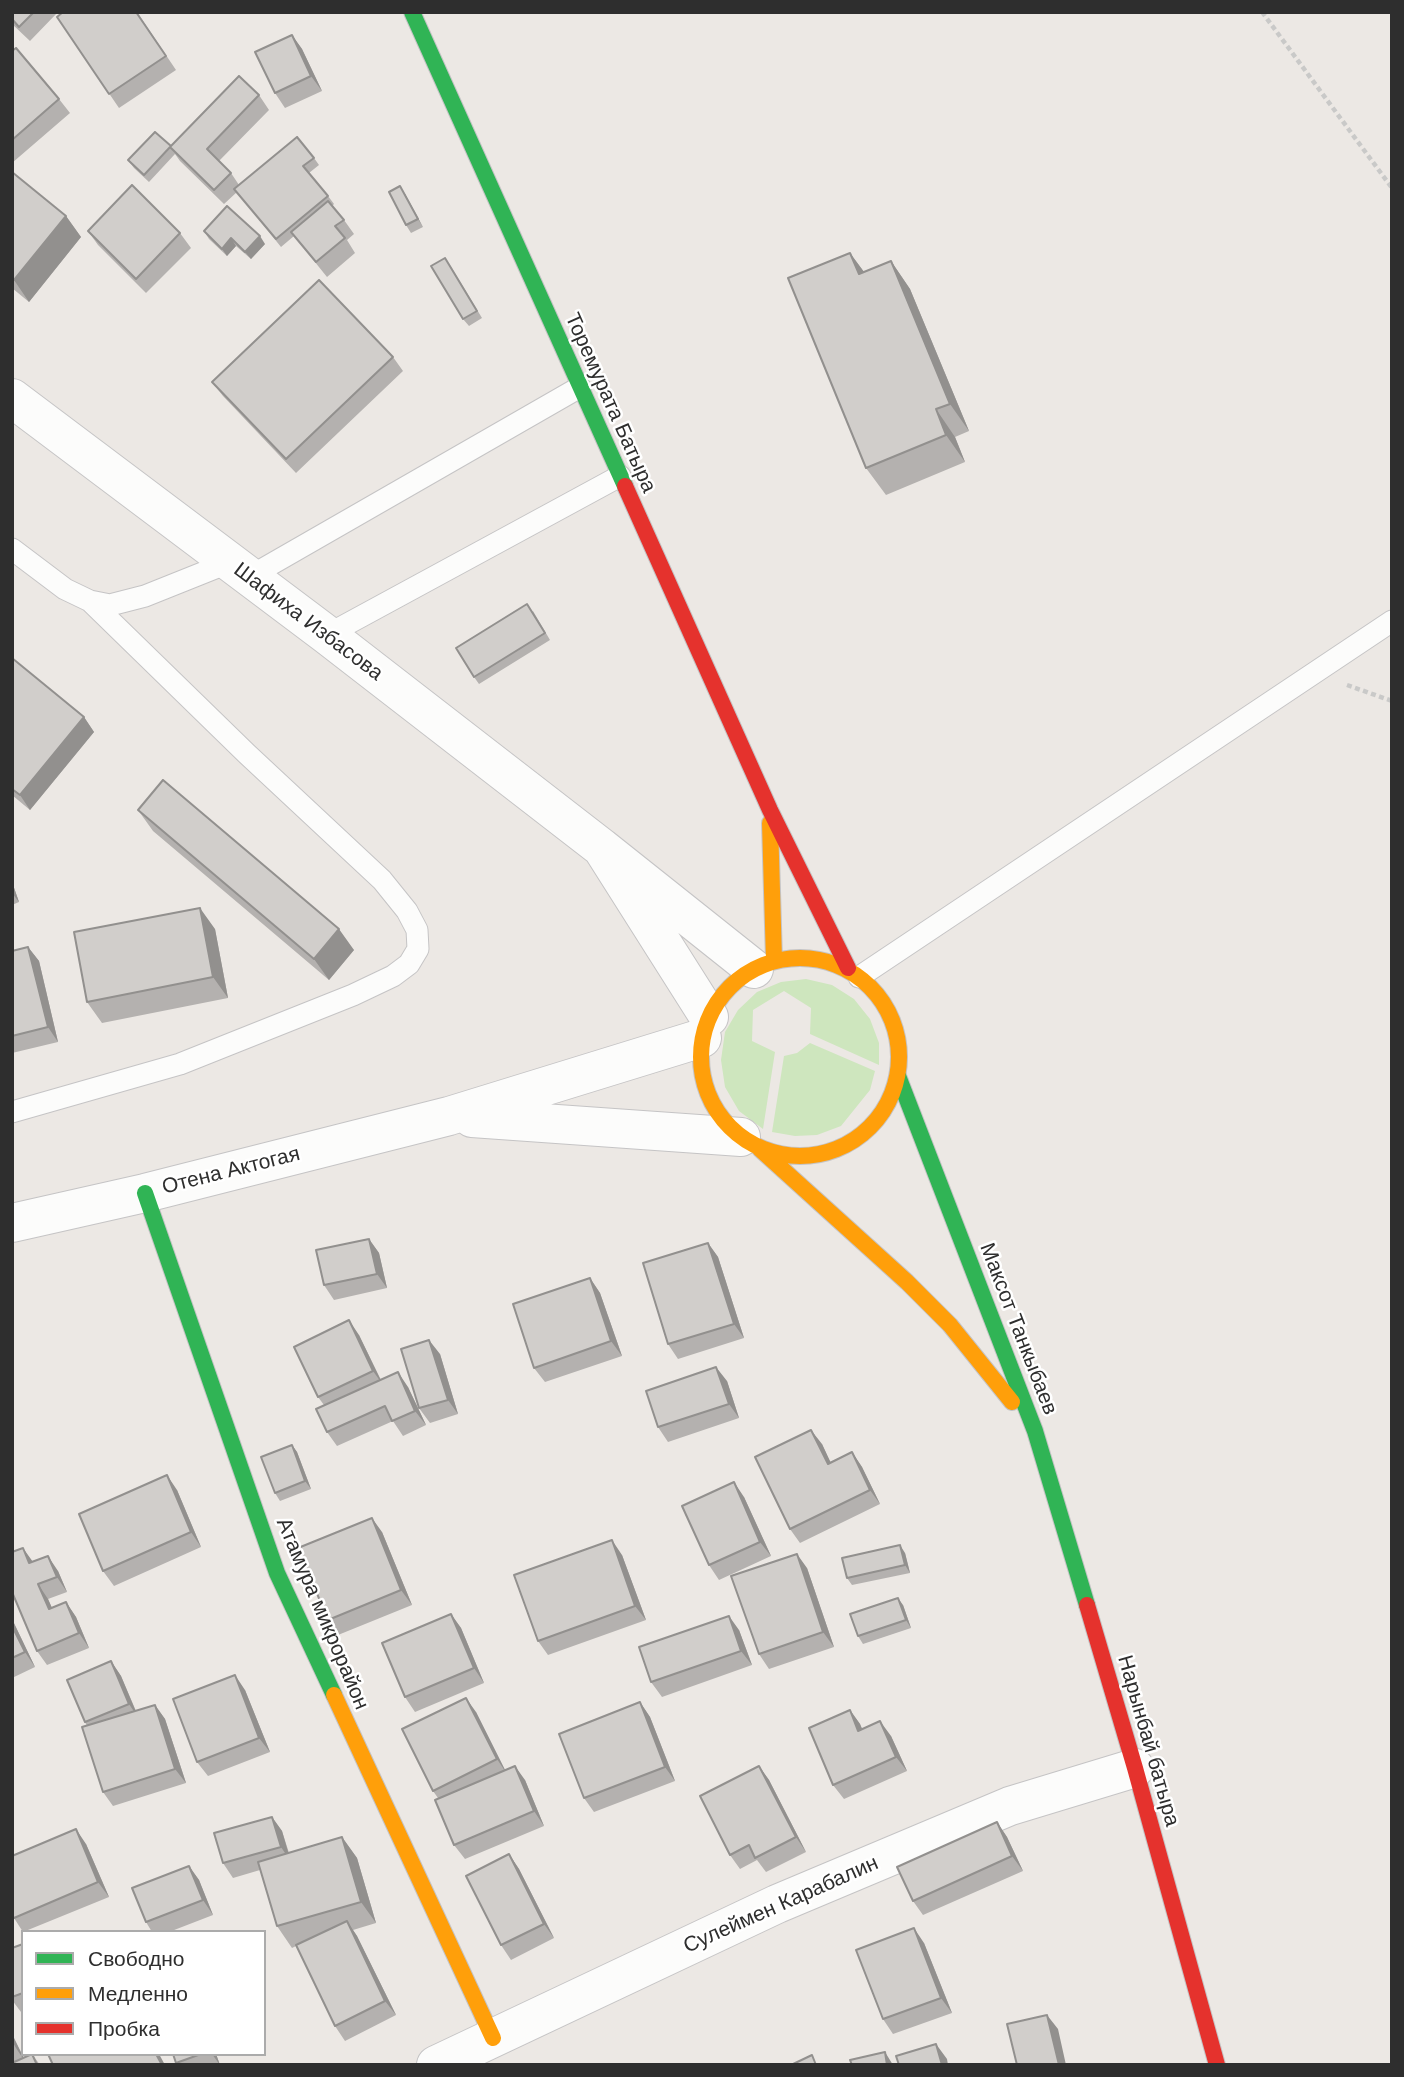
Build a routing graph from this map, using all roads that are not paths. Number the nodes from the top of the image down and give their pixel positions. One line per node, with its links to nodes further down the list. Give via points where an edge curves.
1 (412, 12): 2 (street, Торемурата Батыра)
2 (580, 387): 4 (street, Торемурата Батыра); 6 (lane)
3 (12, 398): 6 (street, Шафиха Избасова)
4 (620, 476): 9 (lane); 10 (street, Торемурата Батыра)
5 (12, 549): 7 (lane, via 65,589)
6 (240, 569): 7 (lane, via 110,605); 9 (street, Шафиха Избасова)
7 (90, 601): 16 (lane, via 382,880 417,930 418,949 409,964 393,976 353,995 180,1064)
8 (1392, 621): 13 (lane)
9 (327, 635): 11 (street, Шафиха Избасова)
10 (770, 810): 12 (street); 13 (street, Торемурата Батыра)
11 (602, 848): 12 (street, Шафиха Избасова); 14 (street)
12 (764, 964): 13 (street, via 796,957 819,959); 14 (street, via 735,981)
13 (854, 972): 15 (street, via 882,999 897,1031)
14 (705, 1028): 17 (street, Отена Актогая); 18 (street, via 704,1083 725,1122)
15 (898, 1076): 18 (street, via 881,1116 847,1145 804,1157 782,1155); 21 (street, Максот Танкыбаев)
16 (12, 1112)
17 (449, 1116): 18 (street, Отена Актогая); 19 (street, Отена Актогая)
18 (751, 1143): 21 (street, Максот Танкыбаев, via 950,1325)
19 (145, 1193): 20 (street, Отена Актогая); 23 (street, Атамура микрорайон, via 277,1573)
20 (12, 1223)
21 (1035, 1431): 22 (street, Нарынбай батыра)
22 (1135, 1768): 23 (street, Сулеймен Карабалин, via 1010,1806 838,1878); 25 (street, Нарынбай батыра)
23 (493, 2038): 24 (street, Сулеймен Карабалин)
24 (436, 2065)
25 (1217, 2065)

